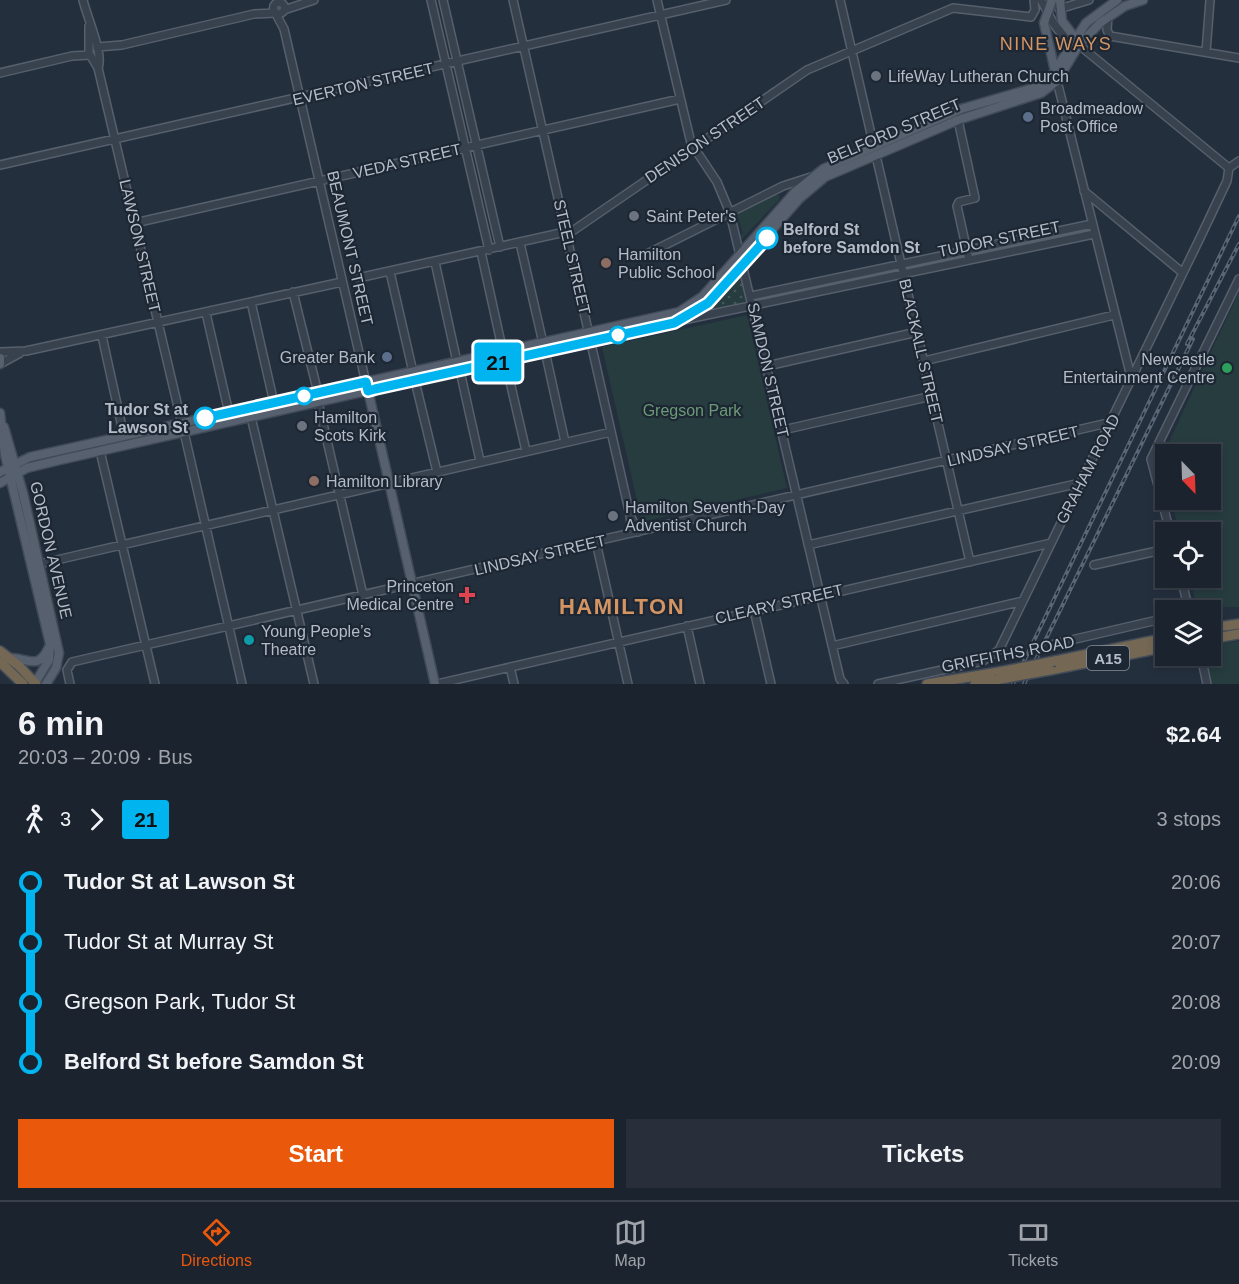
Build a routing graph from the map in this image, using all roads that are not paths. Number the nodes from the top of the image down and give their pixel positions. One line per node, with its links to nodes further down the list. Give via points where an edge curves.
1 (82, 0): 24 (street, LAWSON STREET)
2 (314, 0): 17 (street)
3 (431, 0): 28 (street)
4 (443, 0): 27 (street)
5 (513, 0): 22 (street, STEEL STREET)
6 (657, 0): 19 (street, SAMDON STREET)
7 (726, 0): 19 (street, EVERTON STREET)
8 (840, 0): 23 (street, BLACKALL STREET)
9 (1034, 0): 23 (street, DENISON STREET, via 1035,14 1031,17 953,8)
10 (1041, 0): 18 (street)
11 (1052, 0): 18 (main road)
12 (1089, 0): 16 (street)
13 (1117, 0): 21 (main road, via 1094,15)
14 (1143, 0): 20 (main road)
15 (1209, 0): 25 (street)
16 (1060, 4): 21 (main road, via 1065,26)
17 (278, 6): 24 (street); 32 (street, BEAUMONT STREET)
18 (1047, 11): 21 (street, via 1055,26); 29 (main road, via 1044,27)
19 (661, 15): 22 (street, EVERTON STREET); 33 (street, SAMDON STREET)
20 (1108, 16): 21 (main road); 25 (street, via 1110,36)
21 (1075, 42): 29 (main road, BELFORD STREET); 31 (main road, BELFORD STREET); 43 (street)
22 (524, 47): 27 (street, EVERTON STREET); 35 (street, STEEL STREET)
23 (852, 49): 38 (street, DENISON STREET, via 807,69); 40 (street, BLACKALL STREET)
24 (94, 51): 30 (street); 36 (street, LAWSON STREET)
25 (1206, 52): 26 (street)
26 (1239, 58)
27 (457, 62): 28 (street, EVERTON STREET); 37 (street)
28 (446, 65): 32 (street, EVERTON STREET); 39 (street)
29 (1055, 71): 40 (main road, BELFORD STREET, via 1037,87 961,109)
30 (0, 73)
31 (1057, 81): 34 (main road, BELFORD STREET, via 1031,98); 46 (street)
32 (300, 99): 36 (street, EVERTON STREET); 45 (street, BEAUMONT STREET)
33 (680, 99): 35 (street, VEDA STREET); 38 (street, SAMDON STREET)
34 (958, 120): 40 (main road, BELFORD STREET); 55 (street, via 975,198 957,206)
35 (543, 130): 37 (street, VEDA STREET); 50 (street, STEEL STREET)
36 (115, 140): 42 (street, EVERTON STREET); 48 (street, LAWSON STREET)
37 (476, 145): 39 (street, VEDA STREET); 53 (street)
38 (694, 147): 47 (street, SAMDON STREET, via 717,182); 50 (street, DENISON STREET)
39 (465, 148): 45 (street, VEDA STREET); 54 (street)
40 (875, 150): 44 (main road, BELFORD STREET, via 834,163); 61 (street, BLACKALL STREET); 62 (main road, BELFORD STREET, via 815,184)
41 (1239, 161): 43 (street)
42 (0, 165)
43 (1229, 168): 64 (street, GRAHAM ROAD, via 1227,181)
44 (811, 177): 47 (street, via 783,186); 57 (main road, BELFORD STREET)
45 (319, 182): 48 (street, VEDA STREET); 68 (street, BEAUMONT STREET)
46 (1084, 191): 49 (street); 64 (street)
47 (730, 213): 57 (street, SAMDON STREET); 58 (street)
48 (135, 223): 77 (street, LAWSON STREET)
49 (1092, 224): 51 (street); 55 (street, TUDOR STREET)
50 (567, 232): 52 (street, DENISON STREET); 80 (street, STEEL STREET)
51 (1094, 234): 59 (street, TUDOR STREET); 75 (street)
52 (520, 243): 53 (street, DENISON STREET); 81 (street)
53 (501, 247): 54 (street, DENISON STREET)
54 (489, 250): 56 (street, DENISON STREET)
55 (966, 250): 59 (street); 61 (street, TUDOR STREET)
56 (481, 252): 60 (street, DENISON STREET); 84 (street)
57 (740, 254): 62 (street, SAMDON STREET); 72 (main road, BELFORD STREET)
58 (642, 257)
59 (969, 260): 65 (street, TUDOR STREET)
60 (435, 262): 63 (street, DENISON STREET); 88 (street)
61 (901, 264): 65 (street, BLACKALL STREET); 70 (street, TUDOR STREET)
62 (743, 265): 70 (street, SAMDON STREET); 76 (main road, BELFORD STREET, via 708,303)
63 (390, 272): 66 (street, DENISON STREET); 90 (street)
64 (1183, 273): 91 (street, GRAHAM ROAD)
65 (904, 275): 73 (street, TUDOR STREET); 78 (street, BLACKALL STREET)
66 (358, 278)
67 (1239, 279): 119 (street, via 1151,459)
68 (342, 282): 69 (street); 92 (street, BEAUMONT STREET)
69 (293, 292): 71 (street); 93 (street)
70 (751, 296): 73 (street, SAMDON STREET)
71 (251, 302): 74 (street); 96 (street)
72 (696, 302): 80 (main road, TUDOR STREET, via 673,314)
73 (754, 307): 76 (street, TUDOR STREET); 89 (street, SAMDON STREET)
74 (206, 313): 77 (street); 97 (street)
75 (1114, 315): 86 (street); 91 (street)
76 (682, 320): 80 (main road, TUDOR STREET)
77 (159, 324): 79 (street); 101 (street, LAWSON STREET)
78 (917, 332): 86 (street, BLACKALL STREET); 89 (street)
79 (102, 336): 83 (street); 104 (street)
80 (590, 337): 81 (main road, TUDOR STREET); 103 (street, STEEL STREET)
81 (544, 347): 84 (main road, TUDOR STREET); 105 (street)
82 (0, 352): 83 (street)
83 (20, 353): 87 (street)
84 (504, 356): 88 (main road, TUDOR STREET); 107 (street)
85 (0, 358): 87 (main road)
86 (924, 361): 94 (street, BLACKALL STREET)
87 (0, 364)
88 (458, 366): 90 (main road, TUDOR STREET); 109 (street)
89 (767, 366): 102 (street, SAMDON STREET)
90 (414, 377): 92 (main road, TUDOR STREET); 111 (street)
91 (1132, 381): 100 (street, GRAHAM ROAD)
92 (367, 387): 93 (main road, TUDOR STREET); 95 (main road, TUDOR STREET); 113 (main road, BEAUMONT STREET)
93 (318, 393): 96 (main road, TUDOR STREET)
94 (932, 396): 102 (street); 108 (street, BLACKALL STREET)
95 (318, 402): 99 (main road, TUDOR STREET); 115 (street)
96 (274, 403): 97 (main road, TUDOR STREET)
97 (229, 413): 101 (main road, TUDOR STREET)
98 (1, 417): 110 (main road, GORDON AVENUE)
99 (251, 417): 101 (main road, TUDOR STREET); 117 (street)
100 (1112, 422): 108 (street, LINDSAY STREET); 114 (street, GRAHAM ROAD)
101 (183, 428): 104 (main road, TUDOR STREET); 106 (main road, TUDOR STREET); 120 (street, LAWSON STREET)
102 (783, 430): 116 (street, SAMDON STREET)
103 (611, 432): 105 (street); 121 (street, STEEL STREET)
104 (124, 436): 110 (main road, TUDOR STREET)
105 (565, 442): 107 (street)
106 (100, 451): 110 (main road, TUDOR STREET); 125 (street)
107 (526, 451): 109 (street)
108 (947, 461): 116 (street, LINDSAY STREET); 118 (street, BLACKALL STREET)
109 (480, 462): 111 (street)
110 (10, 470): 112 (main road, TUDOR STREET); 128 (main road, GORDON AVENUE)
111 (437, 472): 113 (street)
112 (0, 483)
113 (390, 483): 115 (street); 130 (main road, BEAUMONT STREET)
114 (1080, 483): 118 (street); 123 (street, GRAHAM ROAD)
115 (340, 495): 117 (street); 131 (street)
116 (797, 496): 121 (street, LINDSAY STREET); 124 (street, SAMDON STREET)
117 (273, 510): 120 (street); 134 (street)
118 (958, 511): 124 (street); 127 (street, BLACKALL STREET)
119 (1167, 522)
120 (206, 527): 125 (street); 138 (street, LAWSON STREET)
121 (635, 533): 122 (street, LINDSAY STREET)
122 (596, 542): 130 (street, LINDSAY STREET); 143 (street)
123 (1052, 543): 127 (street, CLEARY STREET); 133 (street, GRAHAM ROAD)
124 (808, 545): 132 (street, SAMDON STREET)
125 (123, 546): 128 (street); 147 (street)
126 (1155, 551): 129 (street)
127 (970, 561): 132 (street, CLEARY STREET)
128 (36, 565): 145 (main road, GORDON AVENUE); 160 (main road, GORDON AVENUE, via 59,653 56,668)
129 (1094, 565)
130 (412, 584): 131 (street, LINDSAY STREET); 165 (main road, BEAUMONT STREET)
131 (363, 595): 134 (street, LINDSAY STREET)
132 (820, 595): 135 (street, CLEARY STREET); 148 (street, SAMDON STREET)
133 (1023, 601): 148 (street); 170 (street, GRAHAM ROAD, via 999,650 983,661)
134 (297, 610): 138 (street, LINDSAY STREET); 164 (street)
135 (754, 610): 139 (street, CLEARY STREET); 169 (street)
136 (1155, 621): 146 (street)
137 (1239, 624): 140 (highway)
138 (228, 626): 147 (street, LINDSAY STREET); 163 (street, LAWSON STREET)
139 (687, 626): 143 (street, CLEARY STREET); 168 (street)
140 (1221, 626)
141 (1239, 634): 142 (highway)
142 (1221, 637)
143 (618, 641): 155 (street, CLEARY STREET); 167 (street)
144 (1155, 641): 153 (highway, GRIFFITHS ROAD / A15)
145 (50, 644): 151 (main road, via 45,655 32,663); 159 (main road, GORDON AVENUE, via 47,664)
146 (1054, 644)
147 (146, 645): 161 (street, LINDSAY STREET, via 72,662 67,670); 162 (street)
148 (832, 646): 157 (street, SAMDON STREET)
149 (1155, 649): 153 (highway, GRIFFITHS ROAD / A15)
150 (0, 651): 151 (highway)
151 (10, 658): 159 (highway)
152 (0, 662): 158 (highway)
153 (1053, 666): 156 (highway, GRIFFITHS ROAD / A15, bridge)
154 (1203, 666): 173 (street)
155 (510, 667): 165 (street, CLEARY STREET); 166 (street)
156 (997, 676): 171 (highway, GRIFFITHS ROAD / A15); 172 (highway, GRIFFITHS ROAD / A15)
157 (841, 682)
158 (22, 684)
159 (35, 684)
160 (46, 684)
161 (70, 684)
162 (155, 684)
163 (242, 684)
164 (314, 684)
165 (436, 684)
166 (514, 684)
167 (628, 684)
168 (700, 684)
169 (771, 684)
170 (878, 684)
171 (927, 684)
172 (975, 684)
173 (1207, 684)

